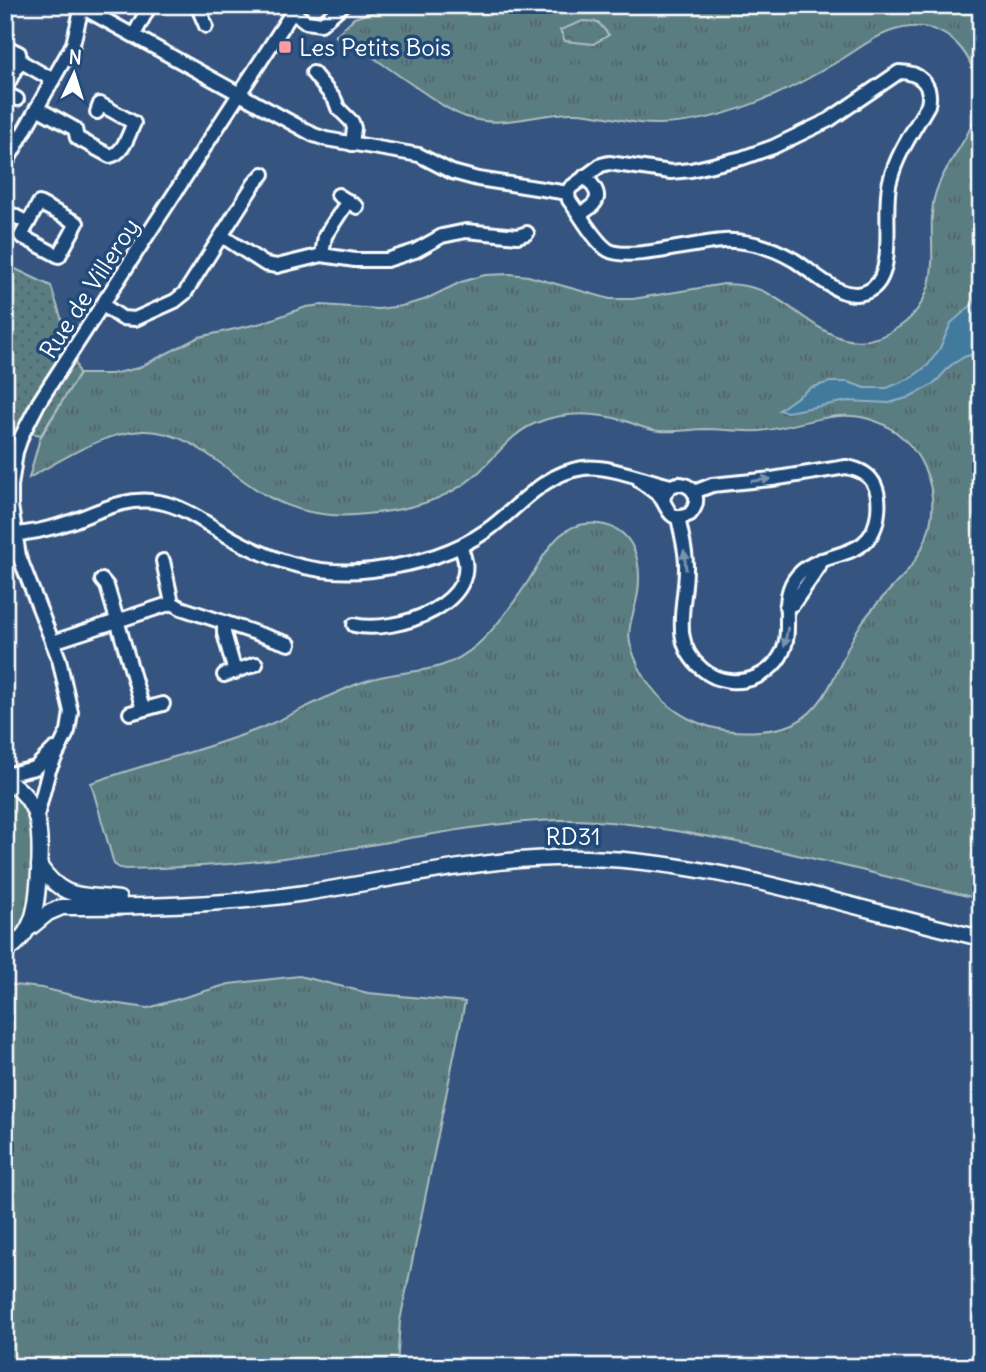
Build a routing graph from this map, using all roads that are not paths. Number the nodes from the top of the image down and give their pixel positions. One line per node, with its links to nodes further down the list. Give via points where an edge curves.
1 (150, 5): 7 (street)
2 (197, 5): 6 (street)
3 (343, 5): 5 (street, via 321,24 306,22)
4 (80, 6): 7 (street); 11 (street, via 73,44)
5 (295, 9): 13 (street, Rue de Villeroy)
6 (206, 26)
7 (134, 35): 13 (street)
8 (5, 46): 9 (street, via 19,53)
9 (20, 61): 11 (street); 12 (street)
10 (313, 73): 16 (street, via 352,122)
11 (53, 80): 14 (street)
12 (9, 94)
13 (240, 95): 16 (street, via 314,135); 28 (street, Rue de Villeroy)
14 (37, 108): 15 (street, via 75,129 77,138 116,155 134,123 100,104); 17 (street)
15 (97, 112)
16 (352, 144): 20 (street, via 419,155 478,180)
17 (5, 165)
18 (263, 174): 26 (street)
19 (585, 176): 20 (street); 23 (street, via 598,194 594,204); 23 (street, via 609,163 671,172 710,167 773,148 829,120 898,72 920,78 929,90 928,105 904,145 890,181 884,273 865,293 837,290 792,258 758,244 703,243 631,255 614,253 601,244)
20 (568, 193): 23 (street)
21 (348, 201): 27 (street, via 325,236)
22 (5, 211): 24 (street)
23 (580, 214)
24 (28, 223): 24 (street, via 21,236 59,256 77,223 39,203)
25 (527, 233): 27 (street, via 454,232 387,260)
26 (222, 236): 27 (street, via 271,265); 28 (street, via 175,301 129,320)
27 (322, 255)
28 (103, 305): 34 (street, Rue de Villeroy, via 22,435 13,466)
29 (637, 479): 30 (street); 32 (street); 35 (street, via 597,468 568,471 539,486)
30 (671, 486): 31 (street, via 687,485); 32 (street)
31 (694, 492): 33 (street, via 694,509); 33 (street, one-way to 33, via 712,485 846,467 856,468 873,481 878,509 874,530 855,550 821,560 799,573 786,607 786,645 771,668 754,679 733,682 705,672 690,656 682,637 687,568)
32 (663, 500): 33 (street, via 667,512)
33 (678, 517)
34 (10, 535): 35 (street, via 53,527 140,499 182,509 263,555 301,568 372,570); 42 (street, Rue de Villeroy)
35 (460, 547): 41 (street, via 466,558 465,574 446,603 389,625)
36 (163, 561): 38 (street)
37 (102, 580): 39 (street)
38 (172, 603): 39 (street); 40 (street)
39 (117, 621): 42 (street); 46 (street)
40 (225, 623): 43 (street); 44 (street, via 230,673)
41 (354, 625)
42 (53, 642): 48 (street, Rue de Villeroy, via 71,712)
43 (289, 644)
44 (257, 664)
45 (163, 704): 46 (street)
46 (143, 709): 47 (street)
47 (130, 713)
48 (64, 739): 49 (street, via 35,768); 50 (street, Rue de Villeroy, via 49,770)
49 (5, 778): 50 (main road, via 22,791)
50 (37, 816): 51 (main road)
51 (40, 865): 52 (main road, RD31 / RD31, via 59,890); 53 (main road)
52 (159, 905): 53 (main road, RD31 / RD31, via 62,907); 54 (main road, RD31 / RD31, via 256,900 486,863 586,858 693,867)
53 (31, 927): 55 (main road, RD31)
54 (981, 938)
55 (6, 952)

